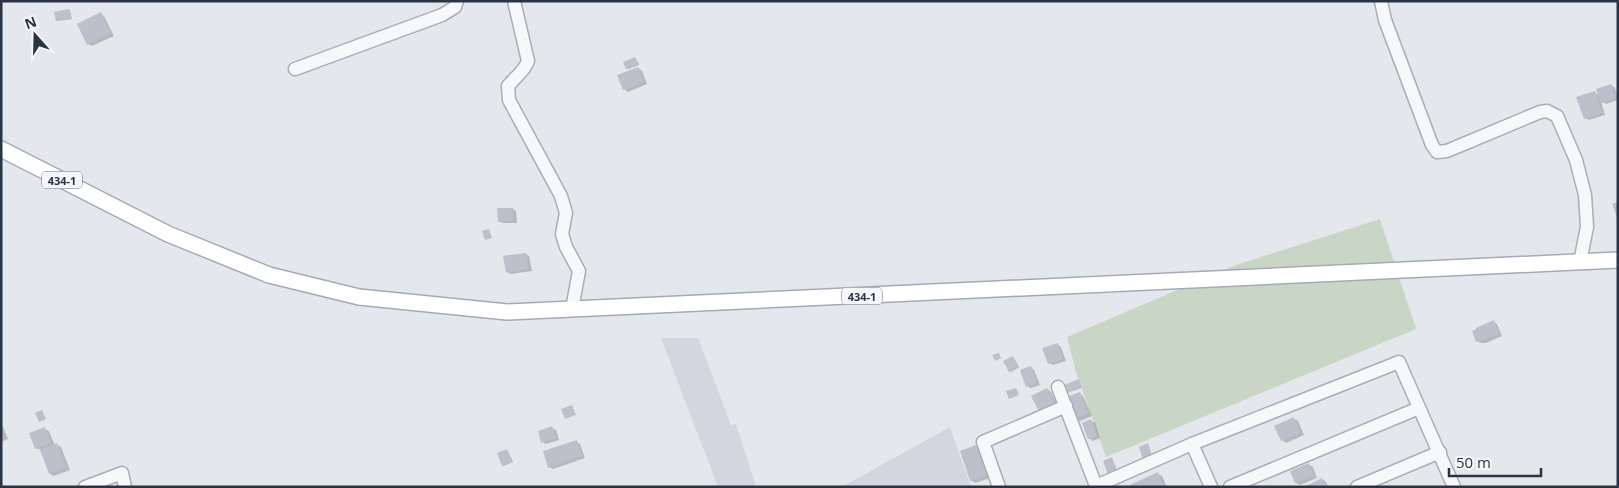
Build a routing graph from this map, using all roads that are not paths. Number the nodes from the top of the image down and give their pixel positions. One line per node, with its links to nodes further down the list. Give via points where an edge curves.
1 (457, 1): 4 (street, via 455,7 442,15)
2 (514, 1): 8 (street, via 528,61 525,69 508,86 509,100 561,196 566,213 562,234 579,271)
3 (1380, 1): 7 (street, via 1435,151 1447,150 1540,112 1548,111 1558,116 1586,195 1587,227)
4 (295, 69)
5 (1, 149): 8 (main road, 434-1, via 168,234 269,275 358,297 507,312)
6 (1618, 260): 7 (main road, 434-1)
7 (1580, 262): 8 (main road, 434-1)
8 (572, 309)
9 (1058, 387): 10 (street)
10 (1066, 406): 12 (street, via 1096,486); 16 (street, via 983,442)
11 (1419, 408): 12 (street, via 1399,362); 13 (street); 18 (street)
12 (1192, 444): 17 (street)
13 (1440, 452): 19 (street); 20 (street)
14 (84, 487): 15 (street, via 122,473)
15 (125, 487)
16 (999, 487)
17 (1210, 487)
18 (1230, 487)
19 (1357, 487)
20 (1454, 487)

